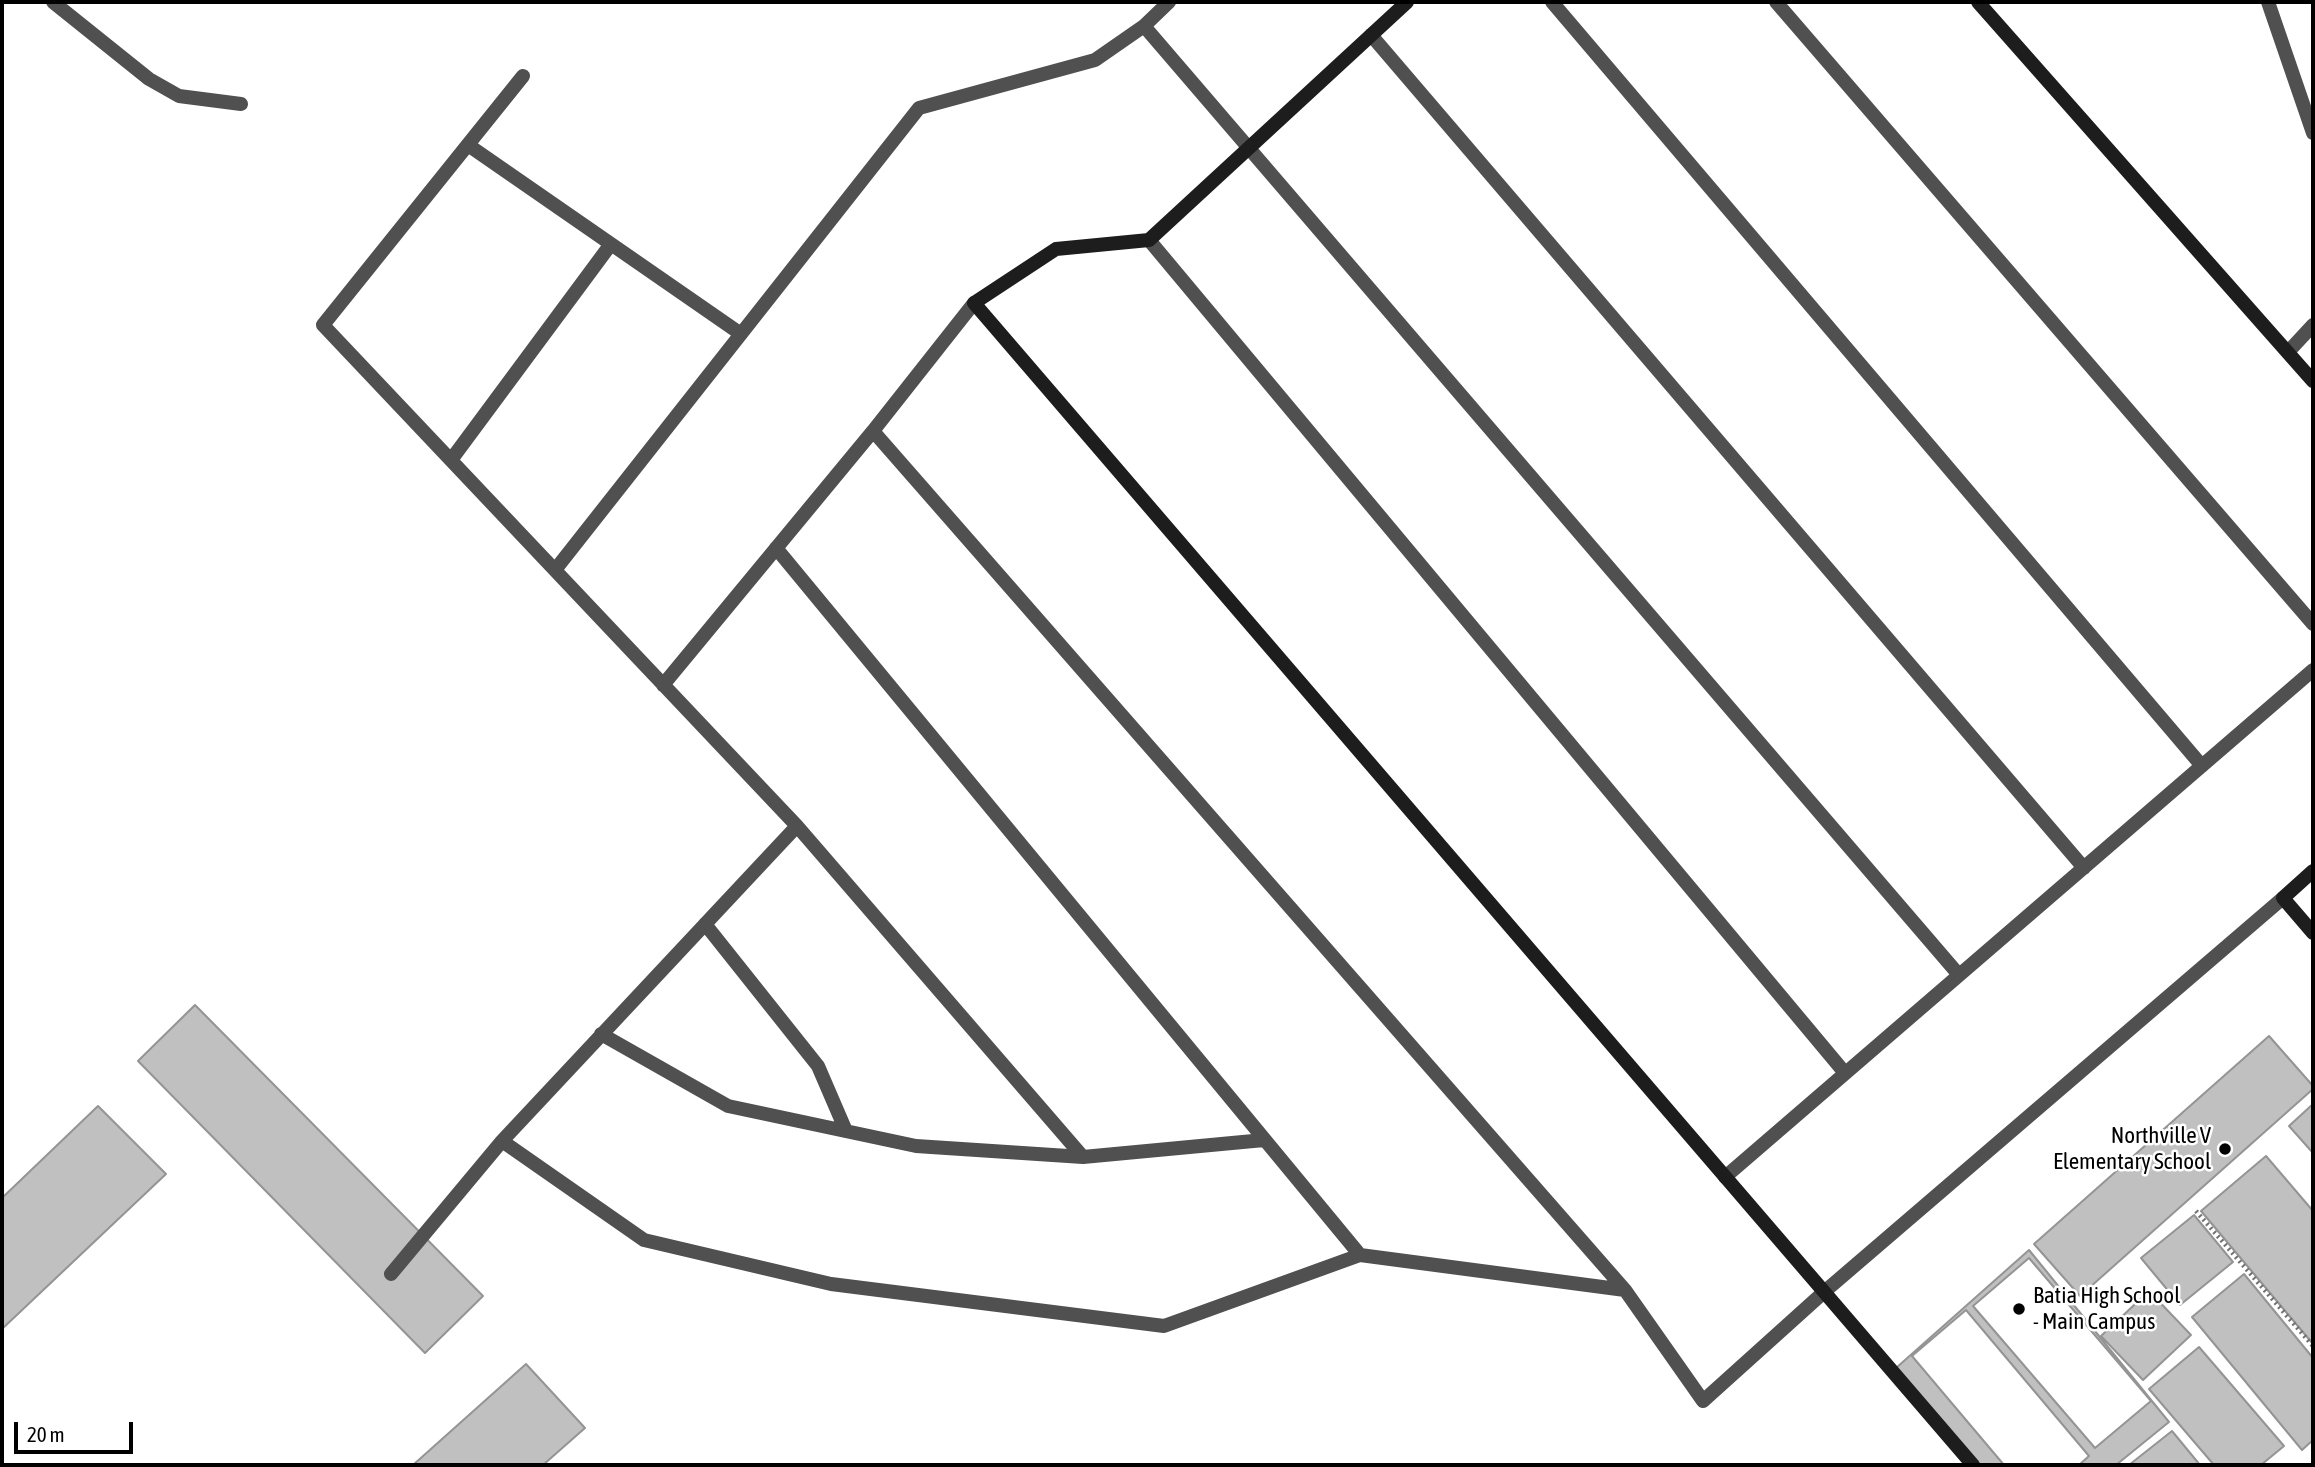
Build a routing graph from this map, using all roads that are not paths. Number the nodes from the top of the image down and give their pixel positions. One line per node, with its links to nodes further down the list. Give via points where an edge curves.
1 (53, 2): 11 (street, via 149,79 179,96)
2 (1169, 2): 8 (street)
3 (1407, 2): 9 (street)
4 (1552, 2): 29 (street)
5 (1776, 2): 26 (street)
6 (1978, 2): 20 (street)
7 (2268, 2): 12 (street)
8 (1144, 26): 14 (street); 19 (street, via 1095,60 919,108)
9 (1371, 35): 14 (street); 31 (street)
10 (523, 76): 13 (street)
11 (241, 104)
12 (2313, 133)
13 (468, 145): 16 (street); 23 (street, via 323,325)
14 (1249, 147): 15 (street); 36 (street)
15 (1149, 240): 17 (street, via 1056,249); 38 (street)
16 (611, 244): 19 (street); 23 (street)
17 (974, 303): 22 (street); 43 (street)
18 (2313, 325): 20 (street)
19 (741, 334): 25 (street)
20 (2288, 352): 21 (street)
21 (2313, 381)
22 (873, 431): 24 (street); 46 (street)
23 (451, 460): 25 (street)
24 (776, 548): 28 (street); 40 (street)
25 (555, 570): 28 (street)
26 (2313, 624)
27 (2313, 670): 29 (street)
28 (663, 685): 30 (street)
29 (2202, 766): 31 (street)
30 (797, 827): 34 (street); 42 (street)
31 (2084, 868): 36 (street)
32 (2313, 871): 33 (street)
33 (2283, 898): 35 (street); 47 (street)
34 (705, 924): 37 (street); 39 (street, via 818,1066)
35 (2313, 933)
36 (1959, 975): 38 (street)
37 (601, 1034): 39 (street, via 728,1107); 41 (street)
38 (1845, 1073): 43 (street)
39 (846, 1130): 42 (street, via 916,1146)
40 (1264, 1140): 42 (street); 44 (street)
41 (502, 1141): 44 (street, via 644,1240 831,1284 1164,1326); 45 (street)
42 (1083, 1157)
43 (1725, 1177): 47 (street)
44 (1360, 1255): 46 (street)
45 (391, 1274)
46 (1625, 1290): 47 (street, via 1703,1401)
47 (1824, 1292): 48 (street)
48 (1973, 1465)

